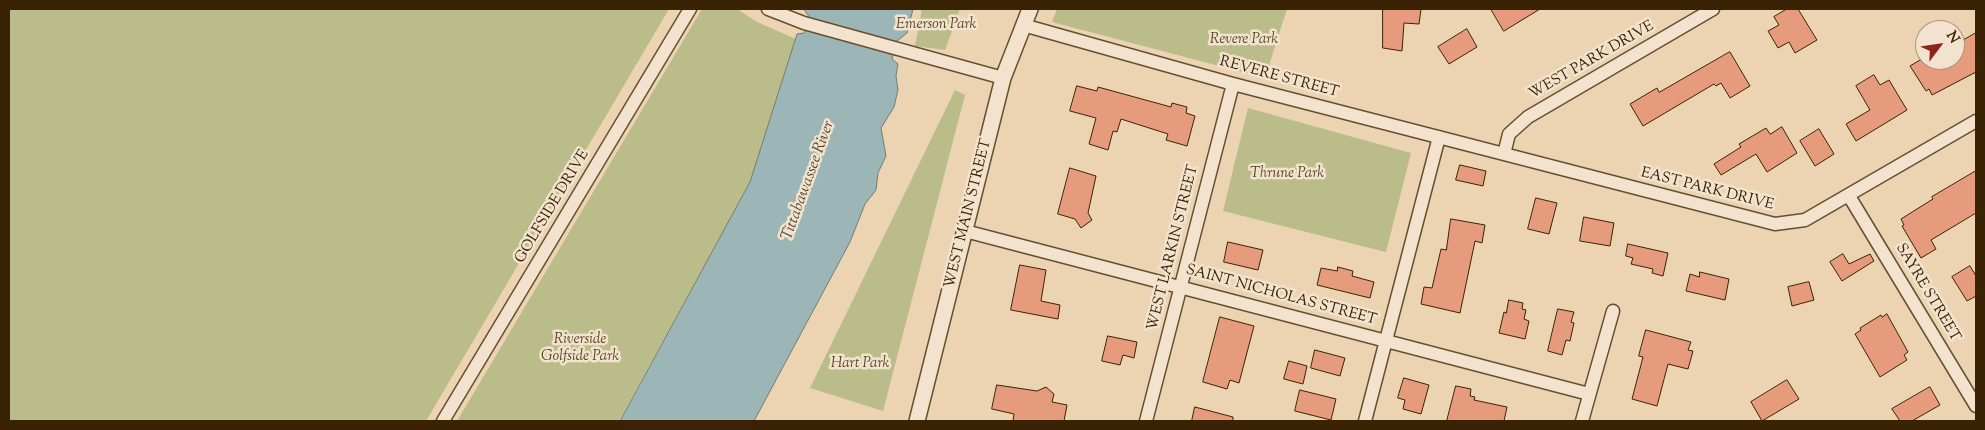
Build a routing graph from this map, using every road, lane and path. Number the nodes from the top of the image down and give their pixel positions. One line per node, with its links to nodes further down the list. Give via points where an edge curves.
1 (690, 9): 19 (street, GOLFSIDE DRIVE)
2 (768, 9): 6 (street, via 804,23)
3 (1030, 9): 5 (street, WEST MAIN STREET)
4 (1713, 9): 10 (street, WEST PARK DRIVE, via 1528,117 1508,134)
5 (1023, 24): 6 (street, WEST MAIN STREET); 7 (street, REVERE STREET)
6 (1003, 78): 13 (street, WEST MAIN STREET)
7 (1233, 84): 9 (street, REVERE STREET); 14 (street, WEST LARKIN STREET)
8 (1976, 121): 12 (street, EAST PARK DRIVE)
9 (1439, 137): 10 (street, REVERE STREET); 16 (street)
10 (1504, 154): 11 (street, REVERE STREET)
11 (1527, 160): 12 (street, EAST PARK DRIVE, via 1775,224 1805,220)
12 (1849, 196): 18 (street, SAYRE STREET)
13 (965, 232): 14 (street, SAINT NICHOLAS STREET); 20 (street, WEST MAIN STREET)
14 (1181, 286): 16 (street, SAINT NICHOLAS STREET); 21 (street, WEST LARKIN STREET)
15 (1613, 311): 17 (street)
16 (1385, 341): 17 (street, SAINT NICHOLAS STREET); 22 (street)
17 (1589, 394): 23 (street)
18 (1976, 406)
19 (442, 421)
20 (917, 421)
21 (1146, 421)
22 (1365, 421)
23 (1582, 421)

